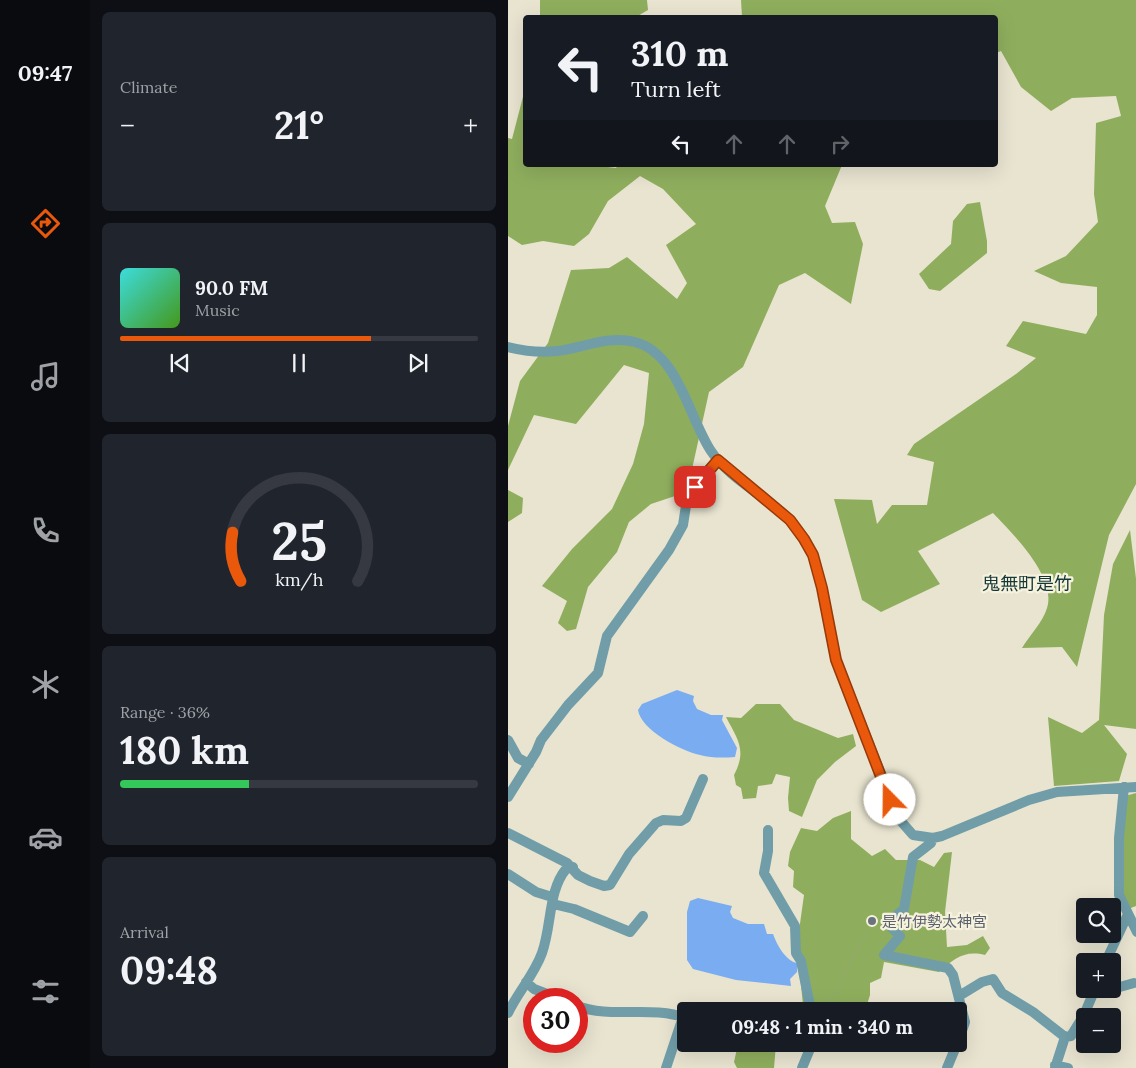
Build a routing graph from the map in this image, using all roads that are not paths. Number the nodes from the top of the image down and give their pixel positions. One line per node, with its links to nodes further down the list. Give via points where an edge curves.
1 (508, 347): 2 (street, via 556,351 620,339 649,348 664,360 674,375)
2 (718, 460): 4 (street, via 687,499 682,525 669,550 608,636 598,673 568,704 541,740); 11 (street, via 790,520 804,539 817,567 836,660 890,800 899,819 913,835)
3 (508, 740): 4 (street, via 518,758)
4 (529, 764): 8 (street)
5 (703, 779): 12 (street, via 686,818 656,823 629,854 610,885 590,881 578,875)
6 (1136, 786): 7 (street)
7 (1124, 787): 11 (street, via 1057,792); 15 (street, via 1119,838 1119,895)
8 (508, 797)
9 (768, 830): 25 (street, via 764,873 795,926 796,953 801,961)
10 (508, 833): 12 (street)
11 (933, 838): 23 (street, via 914,857 904,909 887,923 900,936 884,955 944,966 953,975)
12 (573, 867): 14 (street, via 566,869 560,877)
13 (508, 874): 14 (street)
14 (553, 900): 16 (street, via 630,932); 19 (street, via 542,953)
15 (1128, 914): 17 (street); 18 (street)
16 (643, 916)
17 (1136, 932)
18 (1110, 953)
19 (526, 982): 22 (street); 28 (street)
20 (1134, 984): 21 (street)
21 (1121, 987)
22 (533, 988)
23 (959, 996): 26 (street); 31 (street, via 975,985 993,979 1002,993)
24 (1091, 998): 31 (street, via 1071,1036)
25 (809, 1002)
26 (960, 1002)
27 (588, 1009): 29 (street)
28 (508, 1014)
29 (677, 1017)
30 (677, 1037): 35 (street)
31 (1065, 1037): 34 (street)
32 (809, 1052): 36 (street)
33 (954, 1052): 37 (street)
34 (1055, 1066): 38 (street)
35 (666, 1068)
36 (802, 1068)
37 (947, 1068)
38 (1068, 1068)

